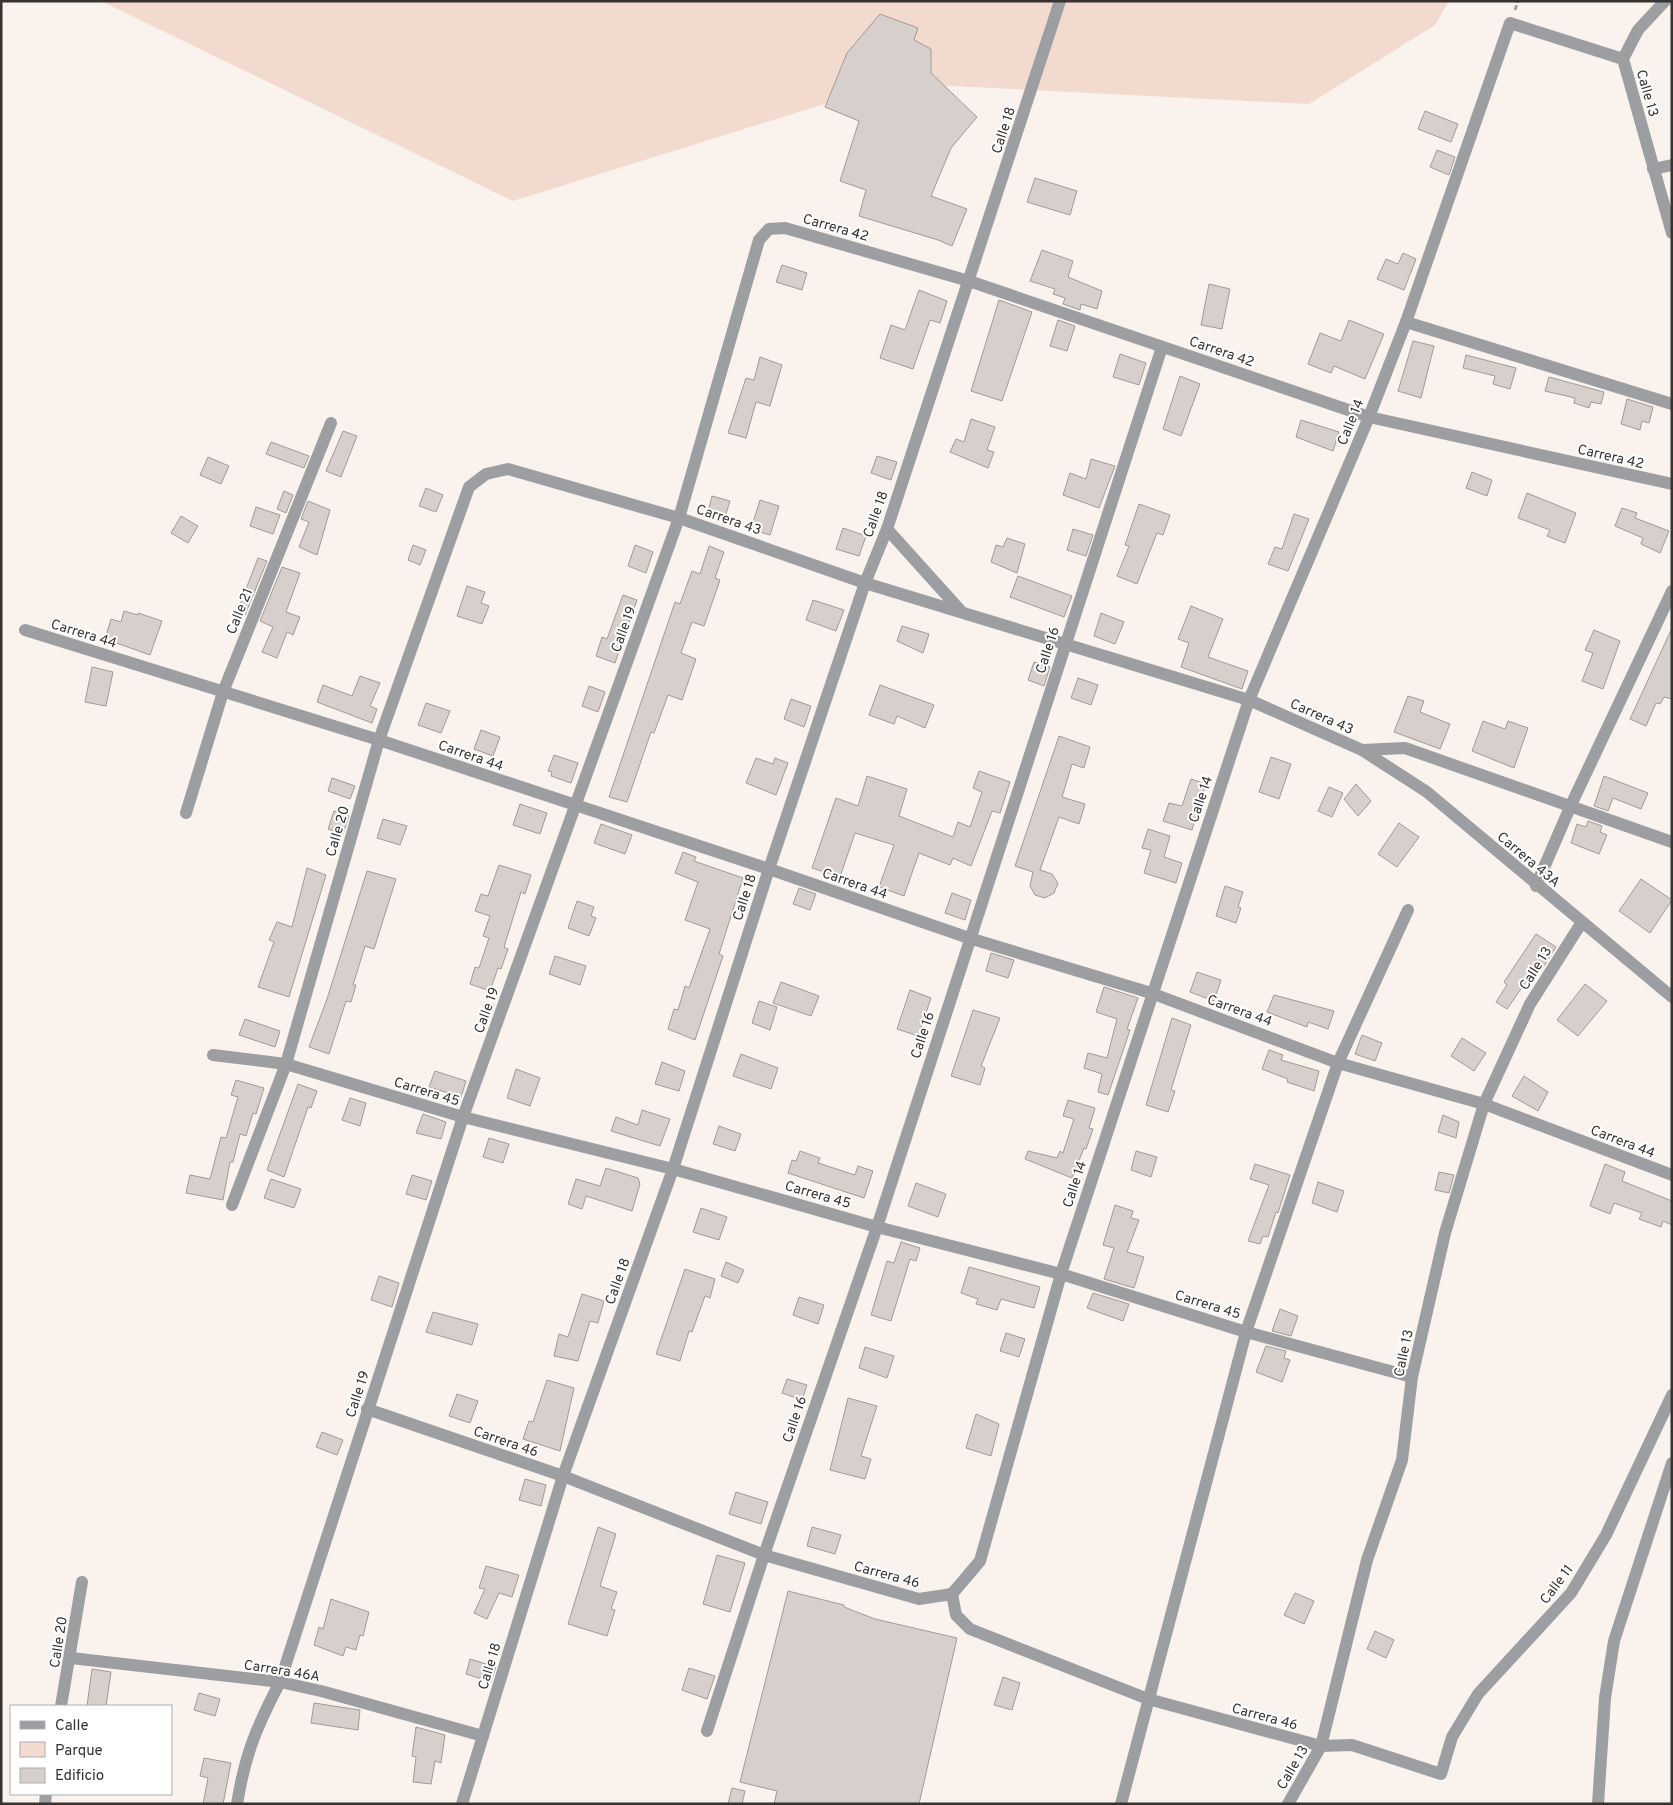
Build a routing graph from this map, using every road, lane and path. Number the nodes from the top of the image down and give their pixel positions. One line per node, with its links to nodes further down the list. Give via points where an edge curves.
1 (1060, 1): 8 (street, Calle 18)
2 (1665, 1): 3 (street, Calle 13, via 1638,30)
3 (1622, 59): 5 (street, Calle 13); 9 (street, Calle 14, via 1510,23)
4 (1672, 165): 5 (street)
5 (1653, 169): 7 (street, Calle 13)
6 (769, 229): 8 (street, Carrera 42, via 785,228); 16 (street, Calle 19, via 759,240)
7 (1672, 234)
8 (969, 281): 10 (street, Carrera 42); 17 (street, Calle 18)
9 (1406, 322): 11 (street); 12 (street, Calle 14)
10 (1162, 347): 12 (street, Carrera 42); 22 (street, Calle 16)
11 (1672, 404)
12 (1369, 416): 15 (street, Carrera 42); 24 (street, Calle 14)
13 (331, 423): 23 (street, Calle 21)
14 (486, 474): 16 (street, Carrera 43, via 508,469); 25 (street, Calle 20, via 469,487)
15 (1672, 484)
16 (679, 518): 18 (street, Carrera 43); 28 (street, Calle 19)
17 (887, 529): 18 (street, Calle 18); 20 (street)
18 (865, 583): 20 (street, Carrera 43); 31 (street, Calle 18)
19 (1672, 591): 27 (street)
20 (960, 610): 22 (street, Carrera 43)
21 (25, 630): 23 (street, Carrera 44)
22 (1065, 643): 24 (street, Carrera 43); 35 (street, Calle 16)
23 (223, 692): 25 (street, Carrera 44); 29 (street, Calle 21)
24 (1248, 700): 26 (street, Carrera 43); 36 (street, Calle 14)
25 (379, 740): 28 (street, Carrera 44); 40 (street, Calle 20)
26 (1362, 750): 27 (street, Carrera 43, via 1405,748); 32 (street, Carrera 43A, via 1427,792)
27 (1571, 805): 30 (street, Carrera 43); 32 (street)
28 (576, 806): 31 (street, Carrera 44); 42 (street, Calle 19)
29 (186, 813)
30 (1672, 842)
31 (769, 869): 35 (street, Carrera 44); 43 (street, Calle 18)
32 (1536, 886): 34 (street, Carrera 43A)
33 (1408, 910): 39 (street)
34 (1582, 922): 37 (street, Carrera 43A); 41 (street, Calle 13, via 1530,1004)
35 (968, 938): 36 (street, Carrera 44); 46 (street, Calle 16)
36 (1152, 994): 39 (street, Carrera 44); 47 (street, Calle 14)
37 (1672, 997)
38 (212, 1056): 40 (street, Carrera 45)
39 (1338, 1063): 41 (street, Carrera 44); 48 (street)
40 (286, 1064): 42 (street, Carrera 45); 45 (street, Calle 20)
41 (1484, 1104): 44 (street, Carrera 44); 49 (street, Calle 13, via 1445,1233)
42 (463, 1117): 43 (street, Carrera 45); 51 (street, Calle 19)
43 (674, 1169): 46 (street, Carrera 45); 53 (street, Calle 18)
44 (1672, 1175)
45 (232, 1205)
46 (876, 1226): 47 (street, Carrera 45); 54 (street, Calle 16)
47 (1061, 1274): 48 (street, Carrera 45); 56 (street, Calle 14, via 980,1561)
48 (1246, 1332): 49 (street, Carrera 45); 59 (street)
49 (1412, 1378): 63 (street, Calle 13, via 1402,1460 1367,1560)
50 (1672, 1395): 64 (street, Calle 11, via 1606,1535 1571,1593 1478,1694 1452,1737)
51 (368, 1409): 53 (street, Carrera 46); 58 (street, Calle 19)
52 (1672, 1463): 69 (street, via 1614,1642 1605,1698)
53 (563, 1476): 54 (street, Carrera 46); 62 (street, Calle 18)
54 (764, 1555): 56 (street, Carrera 46, via 919,1599); 61 (street, Calle 16)
55 (82, 1582): 57 (street, Calle 20)
56 (952, 1594): 59 (street, Carrera 46, via 956,1615 970,1629)
57 (71, 1658): 58 (street, Carrera 46A); 60 (street, Calle 20)
58 (280, 1682): 62 (street, Carrera 46A); 65 (street, Calle 19, via 256,1728 243,1766)
59 (1148, 1699): 63 (street, Carrera 46); 67 (street)
60 (61, 1705)
61 (707, 1731)
62 (483, 1736): 66 (street, Calle 18)
63 (1321, 1746): 64 (street, Carrera 46, via 1352,1744); 68 (street, Calle 13)
64 (1441, 1774)
65 (237, 1804)
66 (462, 1804)
67 (1121, 1804)
68 (1288, 1804)
69 (1598, 1804)

